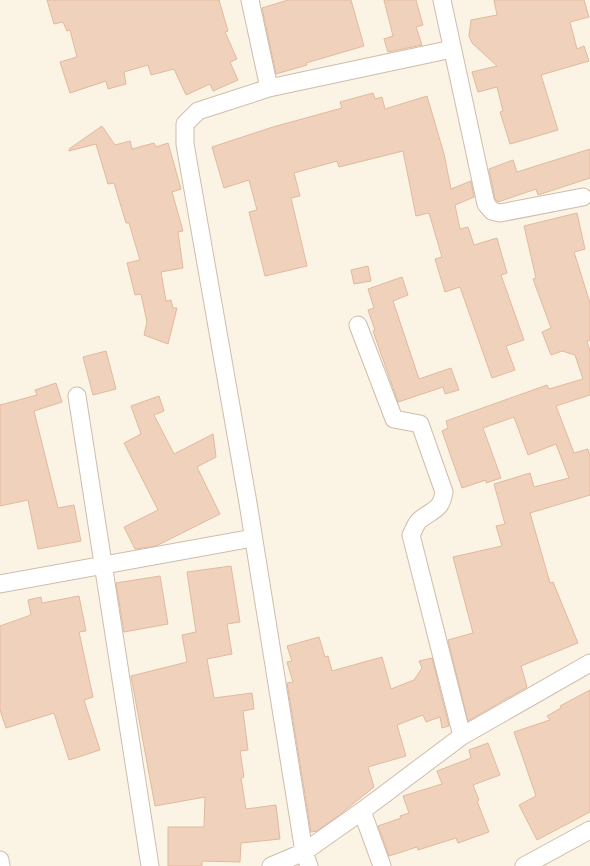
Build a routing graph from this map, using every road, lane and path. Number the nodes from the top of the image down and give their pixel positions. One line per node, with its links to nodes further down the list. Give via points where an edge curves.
1 (250, 0): 4 (street)
2 (442, 0): 3 (street)
3 (452, 49): 4 (street); 5 (street, via 486,204 492,212 500,213)
4 (268, 88): 8 (street, via 198,111 185,124 185,144)
5 (584, 197)
6 (358, 325): 12 (street, via 394,419 420,424 444,492 442,502 436,510 419,520 411,535)
7 (77, 396): 9 (street)
8 (253, 538): 9 (street); 15 (street)
9 (104, 565): 10 (street); 18 (street)
10 (0, 584)
11 (590, 663): 12 (street)
12 (462, 736): 13 (street)
13 (362, 811): 15 (street); 20 (street)
14 (590, 830): 21 (street)
15 (306, 859): 19 (street)
16 (0, 860): 17 (street)
17 (1, 866)
18 (150, 866)
19 (271, 866)
20 (382, 866)
21 (524, 866)

